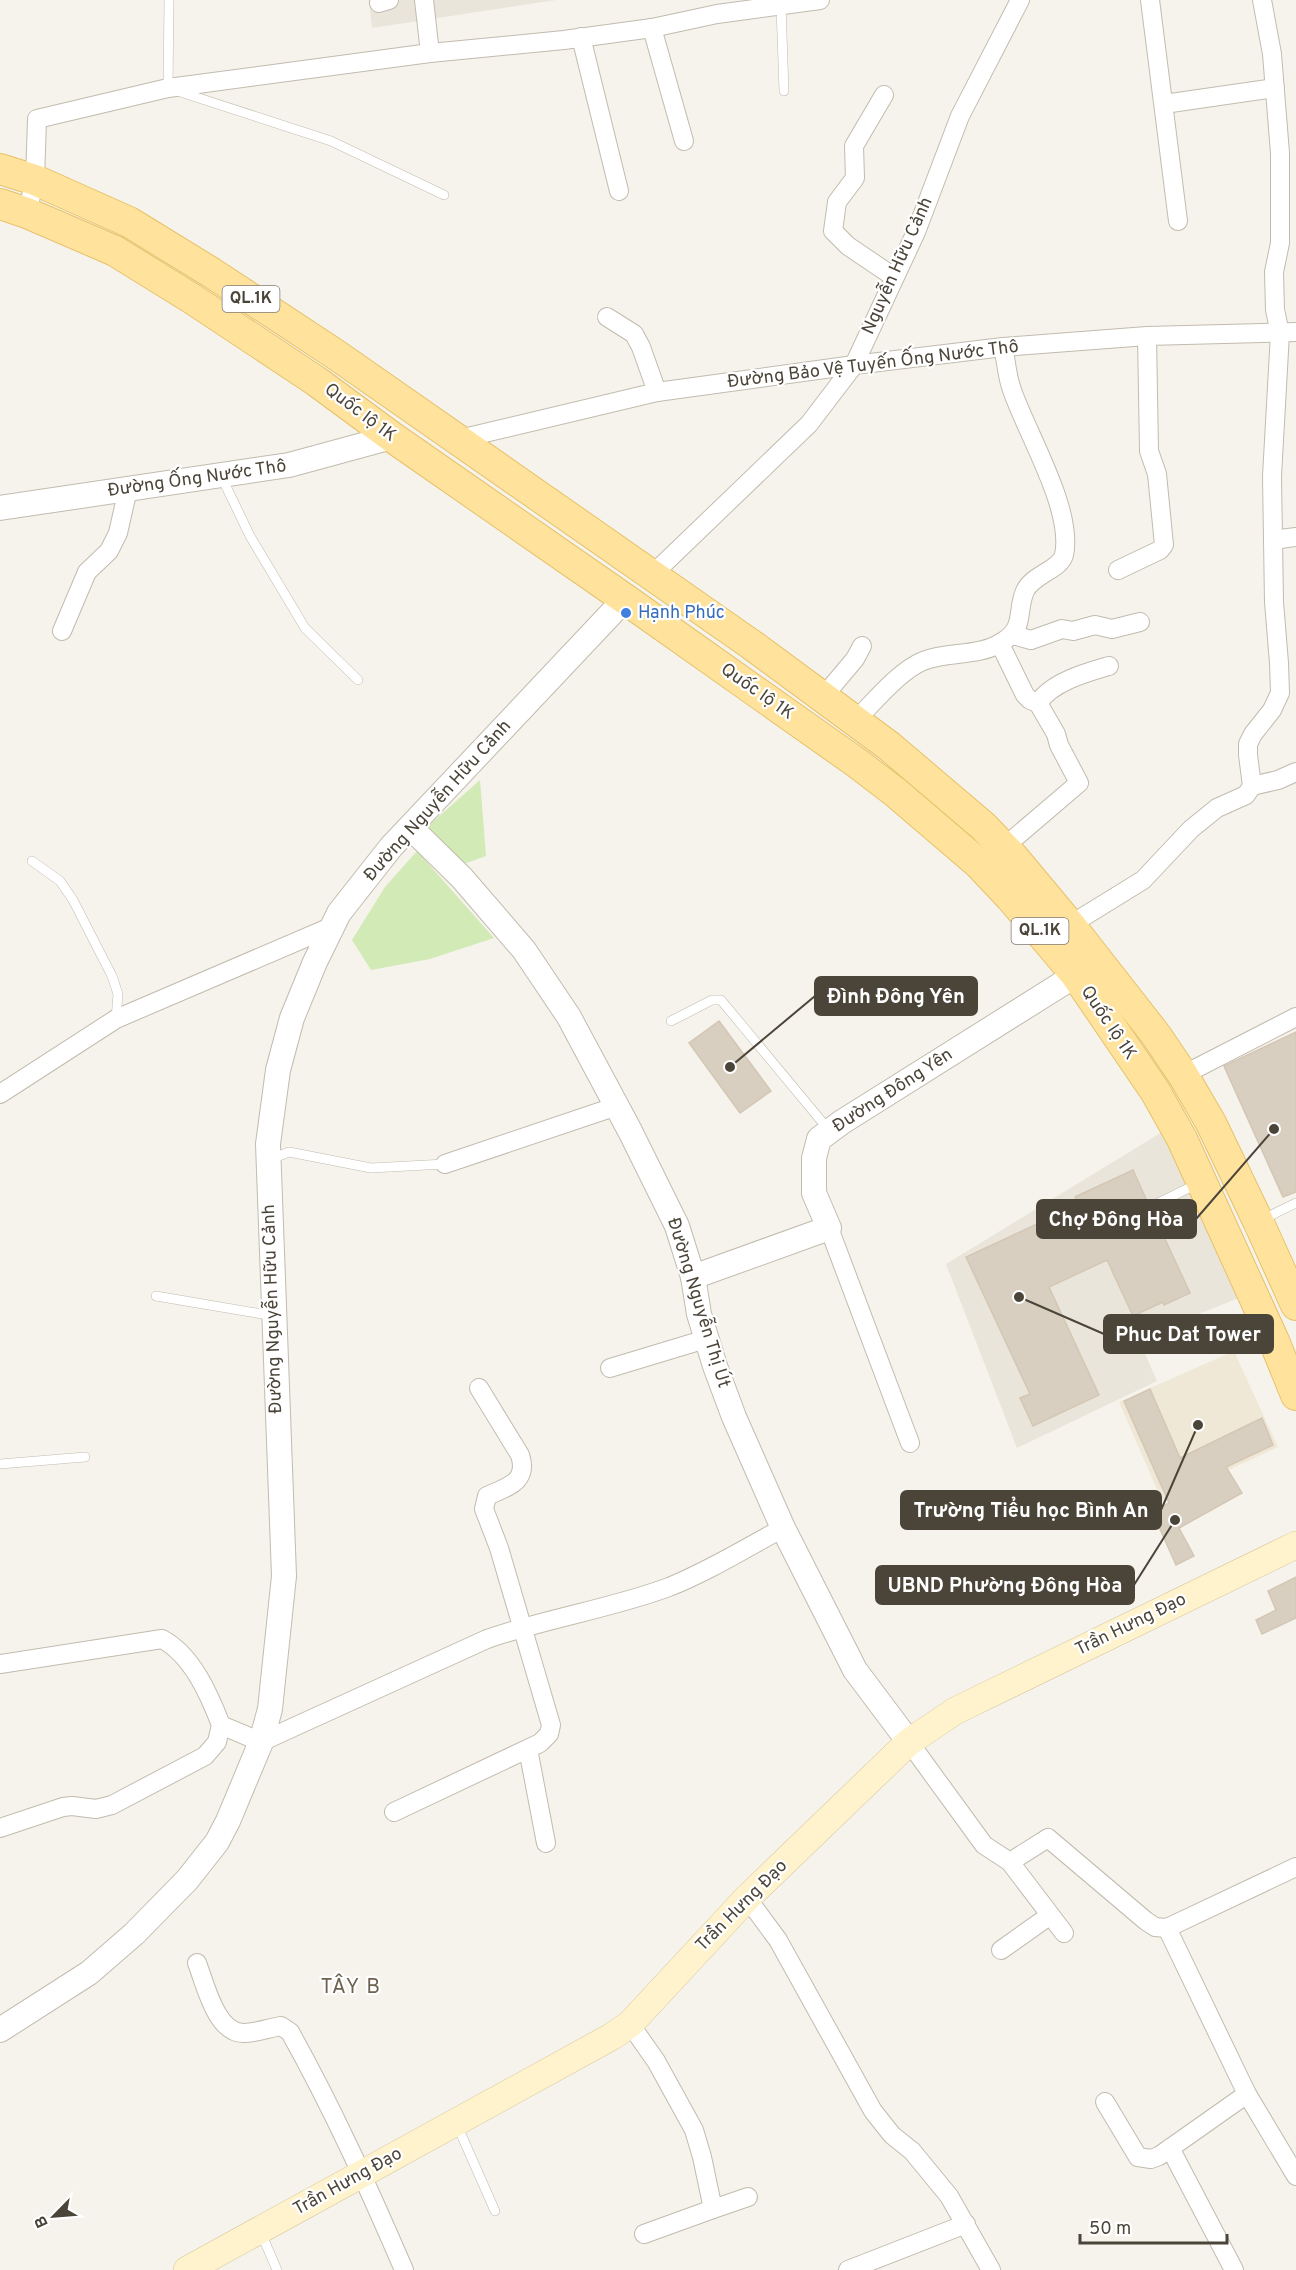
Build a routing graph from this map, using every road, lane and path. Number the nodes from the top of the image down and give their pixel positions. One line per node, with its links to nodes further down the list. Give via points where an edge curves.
1 (169, 0): 12 (lane)
2 (424, 0): 11 (street)
3 (820, 0): 7 (street)
4 (1020, 0): 24 (street, Nguyễn Hữu Cảnh, via 960,116 916,232)
5 (1150, 0): 16 (street)
6 (1262, 0): 13 (street)
7 (781, 6): 8 (street); 14 (lane)
8 (716, 7): 9 (street)
9 (652, 28): 10 (street); 17 (street)
10 (581, 37): 11 (street); 20 (street)
11 (430, 53): 12 (street)
12 (168, 88): 19 (street, via 37,119); 21 (lane, via 331,141)
13 (1275, 88): 16 (street); 26 (street, via 1280,153 1275,310)
14 (784, 91)
15 (884, 95): 24 (street, via 854,146 855,178 837,202 833,231)
16 (1164, 104): 23 (street)
17 (684, 141)
18 (0, 169): 19 (main road, Quốc lộ 1K / QL.1K)
19 (35, 180): 22 (street); 32 (main road, Quốc lộ 1K / QL.1K, via 148,233 335,354)
20 (619, 190)
21 (444, 195)
22 (13, 208): 31 (main road, Quốc lộ 1K / QL.1K, via 125,257 307,375)
23 (1178, 221)
24 (894, 277): 29 (street, Nguyễn Hữu Cảnh)
25 (607, 317): 30 (street, via 633,334)
26 (1288, 332): 27 (street, Đường Bảo Vệ Tuyến Ống Nước Thô); 37 (street, via 1272,476)
27 (1147, 336): 28 (street, Đường Bảo Vệ Tuyến Ống Nước Thô); 38 (street, via 1149,451 1157,474 1164,545)
28 (1003, 347): 29 (street, Đường Bảo Vệ Tuyến Ống Nước Thô); 43 (street, via 1011,387 1061,514 1064,541 1064,557 1058,565 1031,581 1025,591 1020,621)
29 (854, 365): 30 (street, Đường Bảo Vệ Tuyến Ống Nước Thô); 39 (street, Nguyễn Hữu Cảnh, via 809,424)
30 (657, 392): 32 (street, Đường Bảo Vệ Tuyến Ống Nước Thô)
31 (392, 438): 33 (street, Đường Ống Nước Thô, via 306,462); 40 (main road, Quốc lộ 1K / QL.1K)
32 (455, 440): 39 (main road, Quốc lộ 1K)
33 (221, 475): 34 (street, Đường Ống Nước Thô); 46 (lane, via 250,536 305,628)
34 (128, 489): 35 (street, Đường Ống Nước Thô); 42 (street, via 118,533 109,551 87,572)
35 (0, 508)
36 (1296, 537): 37 (street)
37 (1273, 540): 51 (street, via 1280,693 1248,744)
38 (1118, 570)
39 (652, 575): 47 (main road, Quốc lộ 1K / QL.1K)
40 (625, 599): 52 (street, Đường Nguyễn Hữu Cảnh); 57 (main road, Quốc lộ 1K / QL.1K, via 857,763 941,830 1011,898)
41 (1140, 622): 43 (street, via 1112,629 1095,625 1073,631 1062,629 1031,640)
42 (62, 631)
43 (1007, 639): 48 (street, via 1025,695); 49 (street, via 966,654 922,662 897,679)
44 (862, 646): 47 (street)
45 (1109, 666): 48 (street, via 1048,692)
46 (358, 680)
47 (823, 697): 49 (main road, Quốc lộ 1K / QL.1K)
48 (1038, 704): 53 (street, via 1079,783)
49 (855, 721): 53 (main road, Quốc lộ 1K / QL.1K)
50 (1296, 772): 51 (street)
51 (1252, 786): 56 (street, via 1246,795 1217,808 1191,829 1143,880)
52 (411, 828): 55 (street, Đường Nguyễn Hữu Cảnh, via 391,847); 64 (street, Đường Nguyễn Thị Út, via 462,878 535,965 569,1017)
53 (1004, 847): 56 (main road, Quốc lộ 1K / QL.1K)
54 (32, 861): 59 (lane, via 60,880 73,900 112,975 118,994)
55 (333, 926): 59 (street); 66 (street, Đường Nguyễn Hữu Cảnh, via 292,1018 279,1070)
56 (1070, 926): 61 (main road, Quốc lộ 1K / QL.1K)
57 (1076, 975): 62 (main road, Quốc lộ 1K / QL.1K); 65 (street, Đường Đông Yên)
58 (1296, 1017): 61 (street)
59 (116, 1019): 63 (street)
60 (671, 1021): 65 (lane, via 712,1000 721,1000)
61 (1183, 1075): 62 (main road); 71 (main road, Quốc lộ 1K / QL.1K)
62 (1155, 1091): 68 (main road, Quốc lộ 1K / QL.1K)
63 (0, 1094)
64 (617, 1106): 67 (street); 73 (street, Đường Nguyễn Thị Út, via 677,1226)
65 (829, 1131): 72 (street, Đường Đông Yên, via 819,1139 814,1158 814,1193)
66 (268, 1161): 67 (lane, via 289,1152 371,1168); 76 (street, Đường Nguyễn Hữu Cảnh)
67 (445, 1164)
68 (1202, 1181): 70 (lane); 80 (main road, Quốc lộ 1K / QL.1K)
69 (1296, 1203): 71 (lane)
70 (1150, 1207)
71 (1258, 1221): 74 (main road, Quốc lộ 1K / QL.1K)
72 (829, 1228): 73 (street); 81 (street)
73 (693, 1277): 77 (street, Đường Nguyễn Thị Út)
74 (1292, 1287)
75 (156, 1296): 76 (lane)
76 (274, 1316): 89 (street, Đường Nguyễn Hữu Cảnh, via 284,1576 270,1709)
77 (706, 1339): 78 (street); 84 (street, Đường Nguyễn Thị Út, via 734,1417)
78 (610, 1368)
79 (479, 1388): 86 (street, via 524,1466 514,1483 487,1496 484,1509)
80 (1296, 1395)
81 (910, 1443)
82 (85, 1457): 83 (lane)
83 (0, 1464)
84 (783, 1528): 86 (street, via 669,1587); 90 (street, Đường Nguyễn Thị Út, via 855,1670)
85 (1296, 1545): 90 (main road, Trần Hưng Đạo, via 955,1711)
86 (523, 1626): 89 (street); 91 (street, via 551,1725 549,1734)
87 (0, 1664): 88 (street, via 162,1639 185,1656)
88 (221, 1725): 89 (street); 93 (street, via 217,1743 205,1756 112,1804 96,1809 63,1807)
89 (261, 1742): 104 (street, Đường Nguyễn Hữu Cảnh, via 217,1842 187,1880 89,1973)
90 (909, 1742): 95 (street, via 984,1845); 97 (main road, Trần Hưng Đạo)
91 (528, 1749): 92 (street); 94 (street)
92 (393, 1812)
93 (0, 1828)
94 (546, 1843)
95 (1010, 1862): 98 (street); 99 (street, via 1048,1838 1146,1921)
96 (1296, 1867): 99 (street)
97 (747, 1899): 103 (main road, Trần Hưng Đạo); 114 (street, via 783,1949 873,2111 932,2174)
98 (1049, 1916): 100 (street); 101 (street)
99 (1167, 1928): 105 (street)
100 (1064, 1934)
101 (1001, 1950)
102 (197, 1963): 109 (street, via 219,2020 229,2029 242,2034 281,2026 290,2032)
103 (630, 2024): 107 (main road, Trần Hưng Đạo); 112 (street, via 656,2061 694,2130)
104 (0, 2030)
105 (1247, 2094): 108 (street); 110 (street)
106 (1105, 2102): 108 (street, via 1138,2157 1151,2159)
107 (456, 2123): 109 (main road, Trần Hưng Đạo); 113 (lane)
108 (1170, 2148): 123 (street)
109 (363, 2173): 115 (main road, Trần Hưng Đạo); 120 (street)
110 (1296, 2176)
111 (748, 2197): 112 (street)
112 (713, 2209): 116 (street)
113 (495, 2211)
114 (966, 2224): 117 (street); 122 (street)
115 (260, 2230): 118 (main road, Trần Hưng Đạo); 119 (lane)
116 (644, 2234)
117 (876, 2265): 121 (street)
118 (188, 2270)
119 (277, 2270)
120 (404, 2270)
121 (848, 2270)
122 (991, 2270)
123 (1234, 2270)

